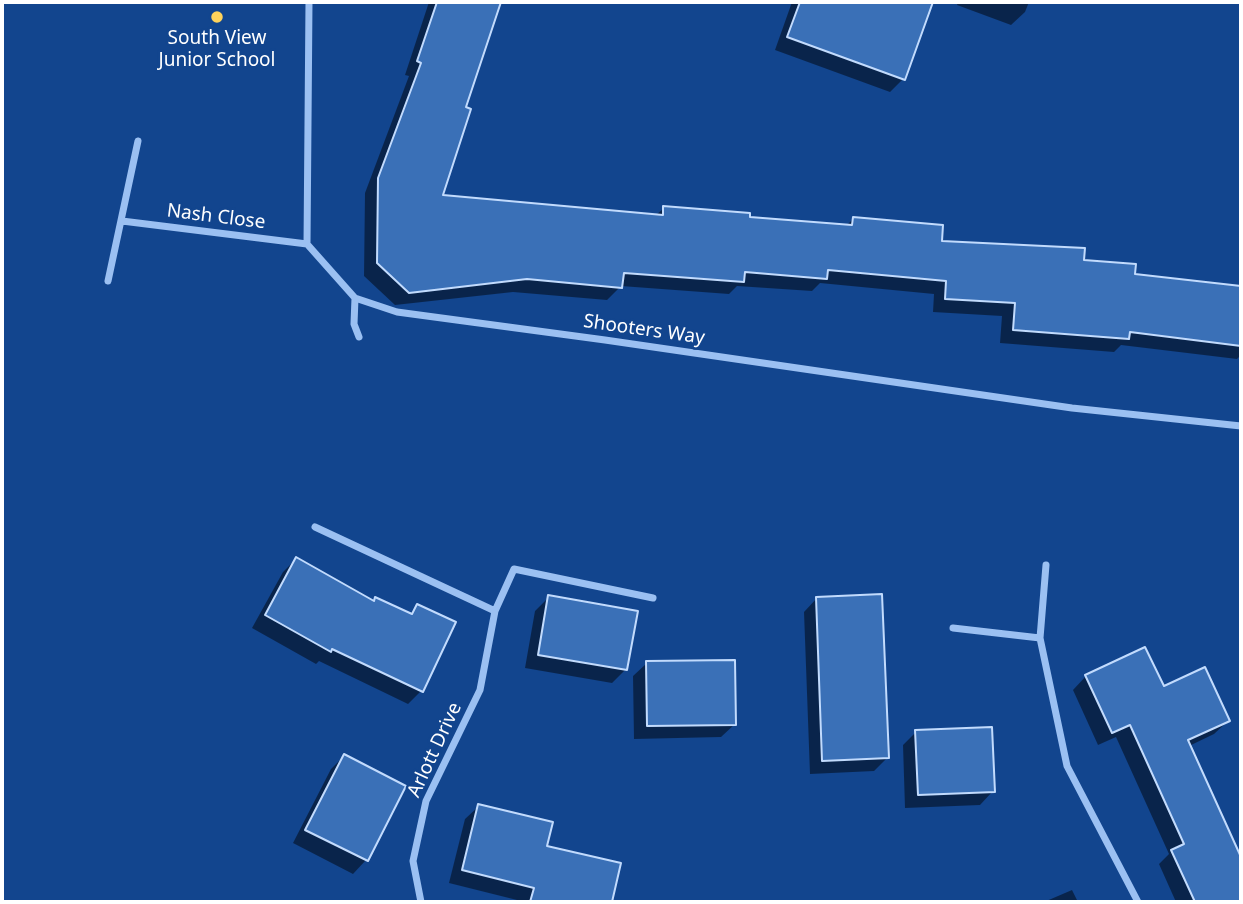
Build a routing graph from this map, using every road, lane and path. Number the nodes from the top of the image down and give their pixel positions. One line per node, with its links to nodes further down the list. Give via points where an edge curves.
1 (309, 2): 4 (street)
2 (138, 141): 3 (street)
3 (122, 221): 4 (street, Nash Close); 5 (street)
4 (307, 244): 6 (street, Shooters Way)
5 (108, 281)
6 (355, 298): 7 (street, via 354,324); 8 (street, Shooters Way, via 397,312 1072,408)
7 (359, 337)
8 (1241, 426)
9 (315, 527): 12 (street)
10 (1046, 565): 14 (street)
11 (653, 598): 12 (street, Arlott Drive, via 514,569)
12 (495, 611): 15 (street, Arlott Drive, via 480,690 426,801 413,862)
13 (953, 628): 14 (street)
14 (1040, 638): 16 (street, via 1067,766)
15 (421, 902)
16 (1138, 902)

